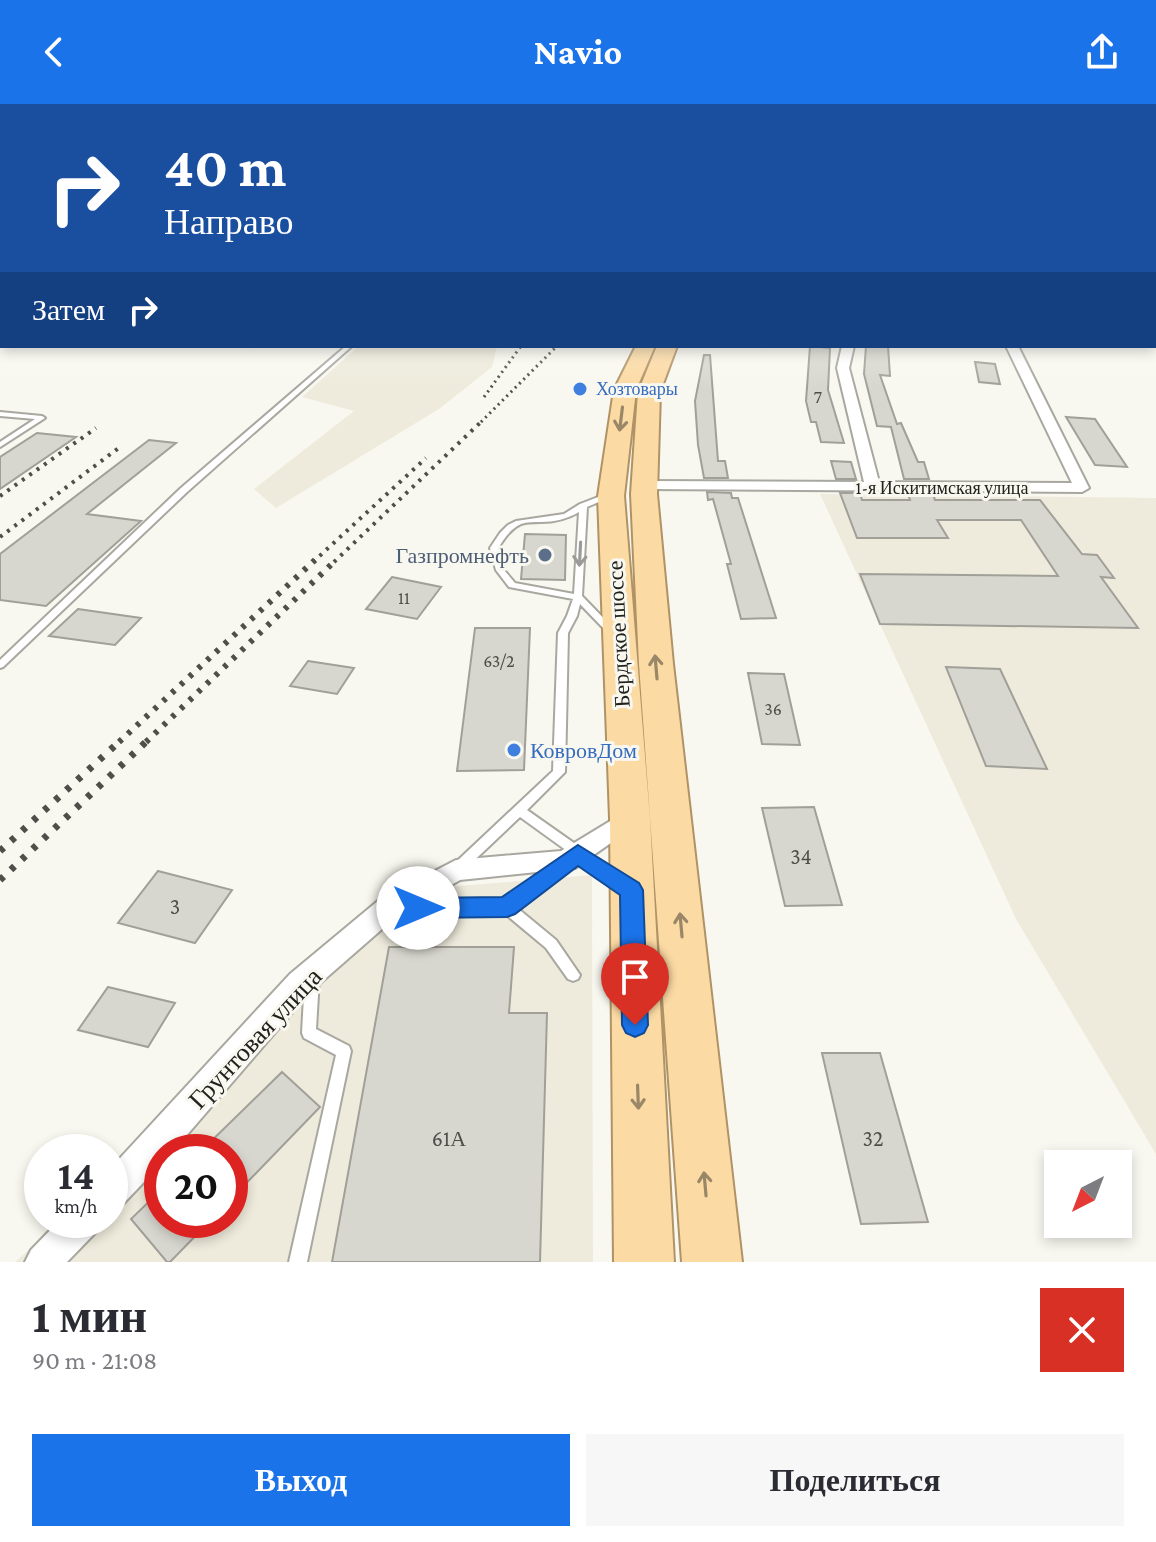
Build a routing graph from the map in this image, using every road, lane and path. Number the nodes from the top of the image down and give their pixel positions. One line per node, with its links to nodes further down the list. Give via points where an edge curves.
1 (347, 348): 13 (lane, via 184,490)
2 (644, 348): 9 (highway, Бердское шоссе, one-way to 9, via 625,390)
3 (666, 348): 9 (highway, via 649,392)
4 (848, 348): 8 (street, via 843,368)
5 (1013, 348): 8 (street, 1-я Искитимская улица, via 1082,488)
6 (0, 414): 7 (lane, via 42,418)
7 (0, 445)
8 (873, 487): 9 (street, 1-я Искитимская улица)
9 (628, 490): 10 (lane); 12 (highway, Бердское шоссе); 28 (highway, Бердское шоссе, one-way to 9, via 656,664)
10 (583, 506): 11 (lane, one-way to 11); 11 (lane, via 566,516 527,519 505,530 494,548 500,570 512,585)
11 (578, 597): 12 (lane); 14 (lane, via 563,633 559,772)
12 (617, 638): 15 (highway, Бердское шоссе)
13 (0, 665)
14 (519, 810): 16 (lane); 17 (lane)
15 (630, 818): 16 (street); 18 (highway, Бердское шоссе)
16 (572, 857): 17 (street, Грунтовая улица); 18 (lane); 19 (lane)
17 (456, 870): 20 (street, Грунтовая улица)
18 (631, 890): 27 (highway, Бердское шоссе, one-way to 27)
19 (507, 907): 20 (lane); 22 (lane, via 551,944)
20 (388, 908): 21 (street, Грунтовая улица)
21 (312, 972): 23 (street, Грунтовая улица); 26 (lane, via 309,1033 344,1051)
22 (573, 975)
23 (128, 1173)
24 (66, 1238): 25 (street)
25 (43, 1262)
26 (298, 1262)
27 (644, 1262)
28 (712, 1262)

